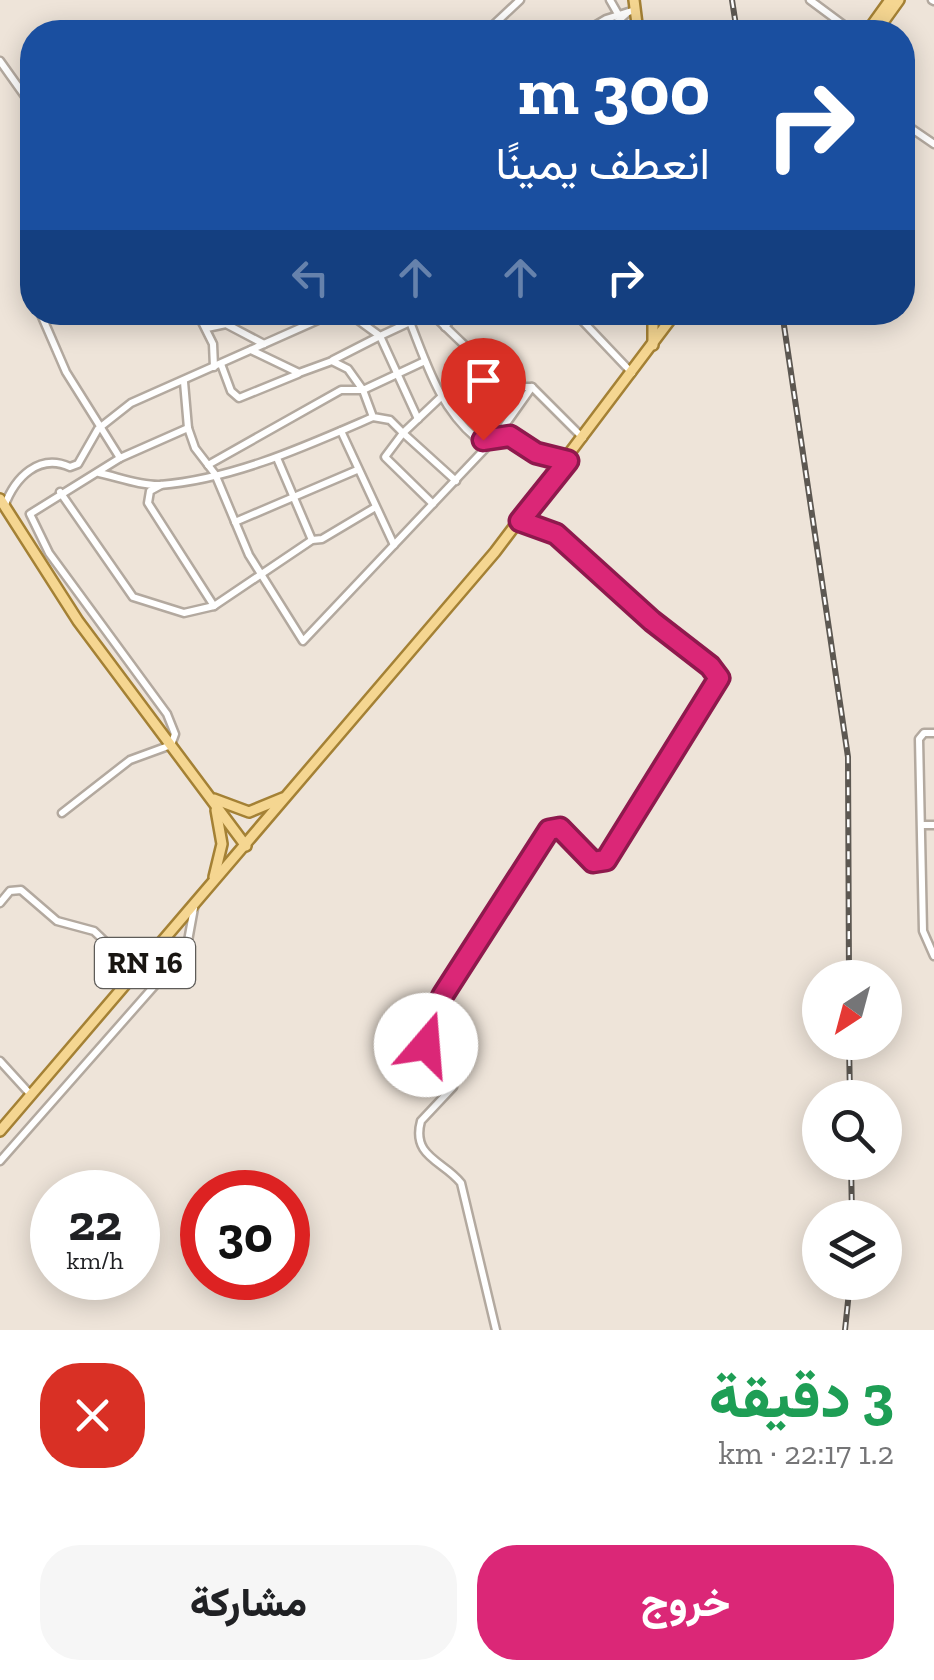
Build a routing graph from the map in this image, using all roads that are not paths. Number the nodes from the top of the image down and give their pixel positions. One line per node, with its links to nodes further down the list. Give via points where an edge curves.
1 (520, 0): 6 (street)
2 (610, 0): 5 (street)
3 (810, 0): 8 (street)
4 (633, 7): 5 (street)
5 (618, 14): 7 (street)
6 (499, 20)
7 (607, 20)
8 (837, 20)
9 (0, 61): 10 (street)
10 (20, 89)
11 (46, 325): 43 (street)
12 (205, 325): 24 (street)
13 (221, 325): 24 (street)
14 (228, 325): 27 (street)
15 (307, 325): 27 (street)
16 (366, 325): 26 (street)
17 (404, 325): 26 (street)
18 (411, 325): 31 (street)
19 (442, 325): 25 (street)
20 (447, 325): 25 (street)
21 (586, 325): 33 (street)
22 (653, 325): 28 (main road)
23 (667, 325): 28 (main road, RN 16)
24 (207, 328): 32 (street)
25 (445, 328): 37 (street, via 508,387)
26 (380, 336): 30 (street); 35 (street)
27 (264, 344): 29 (street)
28 (652, 345): 33 (main road, RN 16)
29 (251, 350): 32 (street); 34 (street)
30 (332, 361): 34 (street); 38 (street, via 348,369)
31 (425, 361): 35 (street); 39 (street)
32 (217, 366): 34 (street, via 240,398); 36 (street)
33 (632, 373): 47 (main road, RN 16)
34 (299, 374)
35 (400, 374): 38 (street); 41 (street)
36 (184, 382): 42 (street); 43 (street, via 131,403)
37 (532, 387): 46 (street); 47 (street)
38 (363, 390): 40 (street); 51 (street, via 341,390)
39 (440, 397): 41 (street); 46 (street, via 476,438)
40 (374, 417): 44 (street); 45 (street, via 390,420)
41 (418, 419): 45 (street)
42 (188, 428): 48 (street); 51 (street)
43 (98, 429): 48 (street); 59 (street, via 74,467 45,462)
44 (341, 431): 49 (street); 52 (street)
45 (403, 434): 55 (street); 60 (street, via 385,457)
46 (498, 435): 50 (street); 55 (street)
47 (584, 439): 50 (main road, RN 16)
48 (120, 458): 53 (street)
49 (278, 458): 54 (street); 58 (street)
50 (568, 461): 62 (main road, RN 16)
51 (208, 465): 54 (street)
52 (357, 470): 58 (street); 61 (street)
53 (99, 473): 56 (street); 57 (street)
54 (214, 474): 56 (street); 63 (street)
55 (456, 480): 60 (street)
56 (161, 485): 67 (street, via 150,491 148,503)
57 (60, 492): 67 (street, via 133,597 184,613); 69 (street, via 32,509 31,519 99,627 166,714 174,734)
58 (292, 494): 63 (street); 64 (street)
59 (2, 503): 69 (main road)
60 (433, 504): 65 (street)
61 (374, 508): 64 (street); 65 (street)
62 (520, 521): 70 (main road, RN 16); 91 (street, via 556,534 719,678 606,860 593,862 560,828 549,830 425,1032 428,1058 454,1087 421,1121 421,1145 461,1183)
63 (235, 522): 66 (street)
64 (312, 540): 66 (street)
65 (394, 545): 66 (street, via 303,641)
66 (261, 572): 67 (street)
67 (214, 606)
68 (934, 733): 72 (street, via 919,739)
69 (170, 745): 71 (main road); 74 (street, via 130,760)
70 (290, 794): 71 (main road, via 249,812); 77 (main road, RN 16)
71 (210, 797): 77 (main road); 80 (main road, via 222,844)
72 (922, 797): 73 (street); 75 (street)
73 (934, 797)
74 (62, 813)
75 (922, 825): 76 (street); 78 (street)
76 (934, 825)
77 (246, 846): 80 (main road, RN 16)
78 (922, 853): 79 (street); 83 (street)
79 (934, 854)
80 (212, 884): 82 (main road, RN 16)
81 (0, 903): 86 (street, via 21,890 57,921 94,931)
82 (194, 906): 86 (main road, RN 16); 90 (street, via 188,941 171,967)
83 (923, 914): 84 (street); 85 (street, via 924,940)
84 (934, 914)
85 (934, 956)
86 (137, 972): 88 (main road, RN 16)
87 (0, 1061): 88 (street)
88 (31, 1095): 89 (main road, RN 16)
89 (0, 1130)
90 (0, 1160)
91 (496, 1330)

